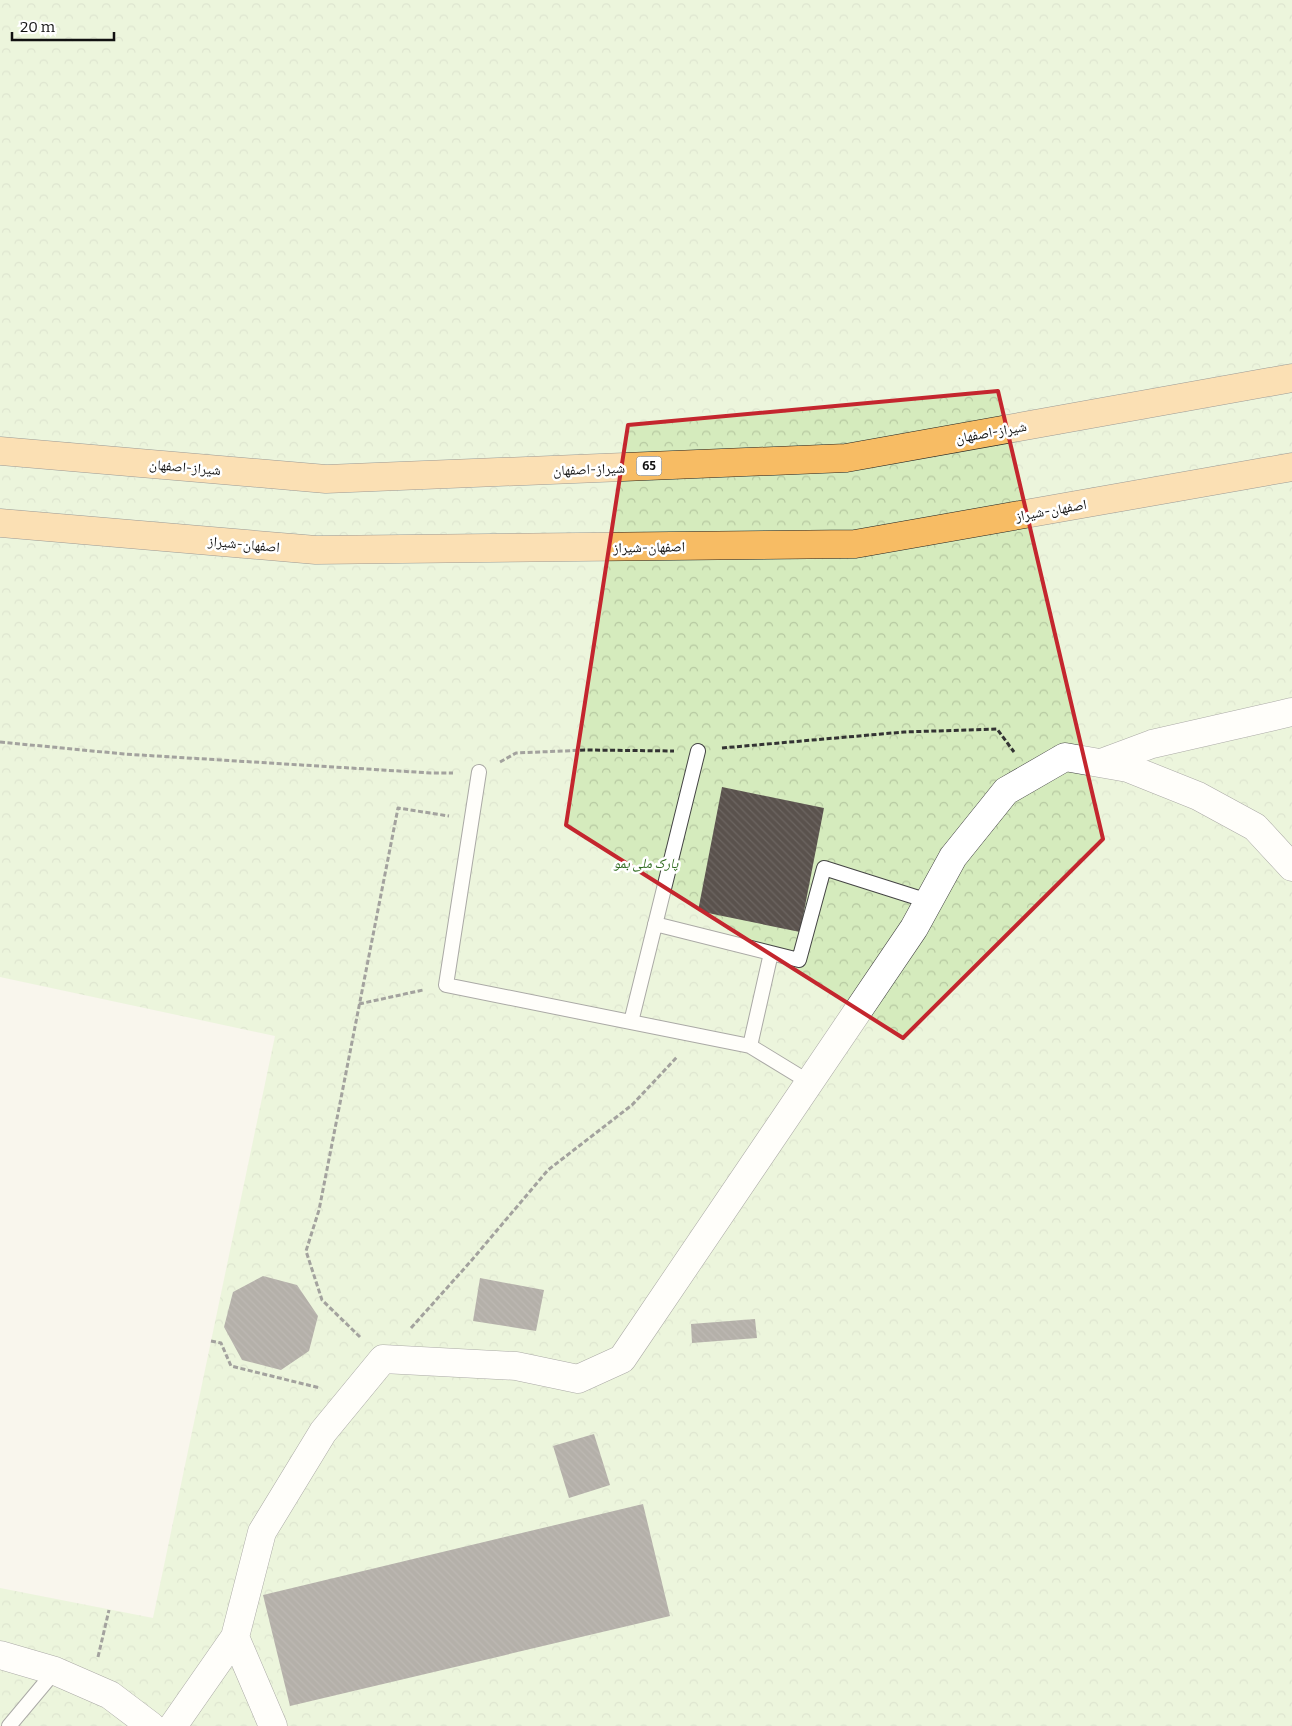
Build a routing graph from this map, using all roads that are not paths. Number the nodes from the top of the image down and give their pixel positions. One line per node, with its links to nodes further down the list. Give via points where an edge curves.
1 (1292, 378): 2 (highway, شیراز-اصفهان / 65, via 846,458 326,479)
2 (0, 451)
3 (1292, 467): 4 (highway, اصفهان-شیراز, via 855,544 316,550)
4 (0, 522)
5 (1292, 712): 7 (street, via 1152,744)
6 (698, 751): 11 (lane)
7 (1099, 763): 9 (street, via 1128,768 1198,796 1255,827); 10 (street, via 1065,758 1006,791 953,857)
8 (479, 772): 13 (lane, via 446,985)
9 (1292, 866)
10 (928, 901): 12 (lane, via 824,868 799,960); 15 (street, via 914,928)
11 (655, 924): 12 (lane); 13 (lane)
12 (771, 953): 14 (lane)
13 (632, 1022): 14 (lane)
14 (750, 1046): 15 (lane)
15 (809, 1082): 16 (street, via 622,1359 578,1378 516,1366 383,1359 323,1432 262,1532)
16 (235, 1638): 21 (street); 22 (street)
17 (0, 1655): 18 (street)
18 (55, 1671): 19 (lane); 20 (street, via 110,1695)
19 (8, 1726)
20 (151, 1726)
21 (174, 1726)
22 (273, 1726)

